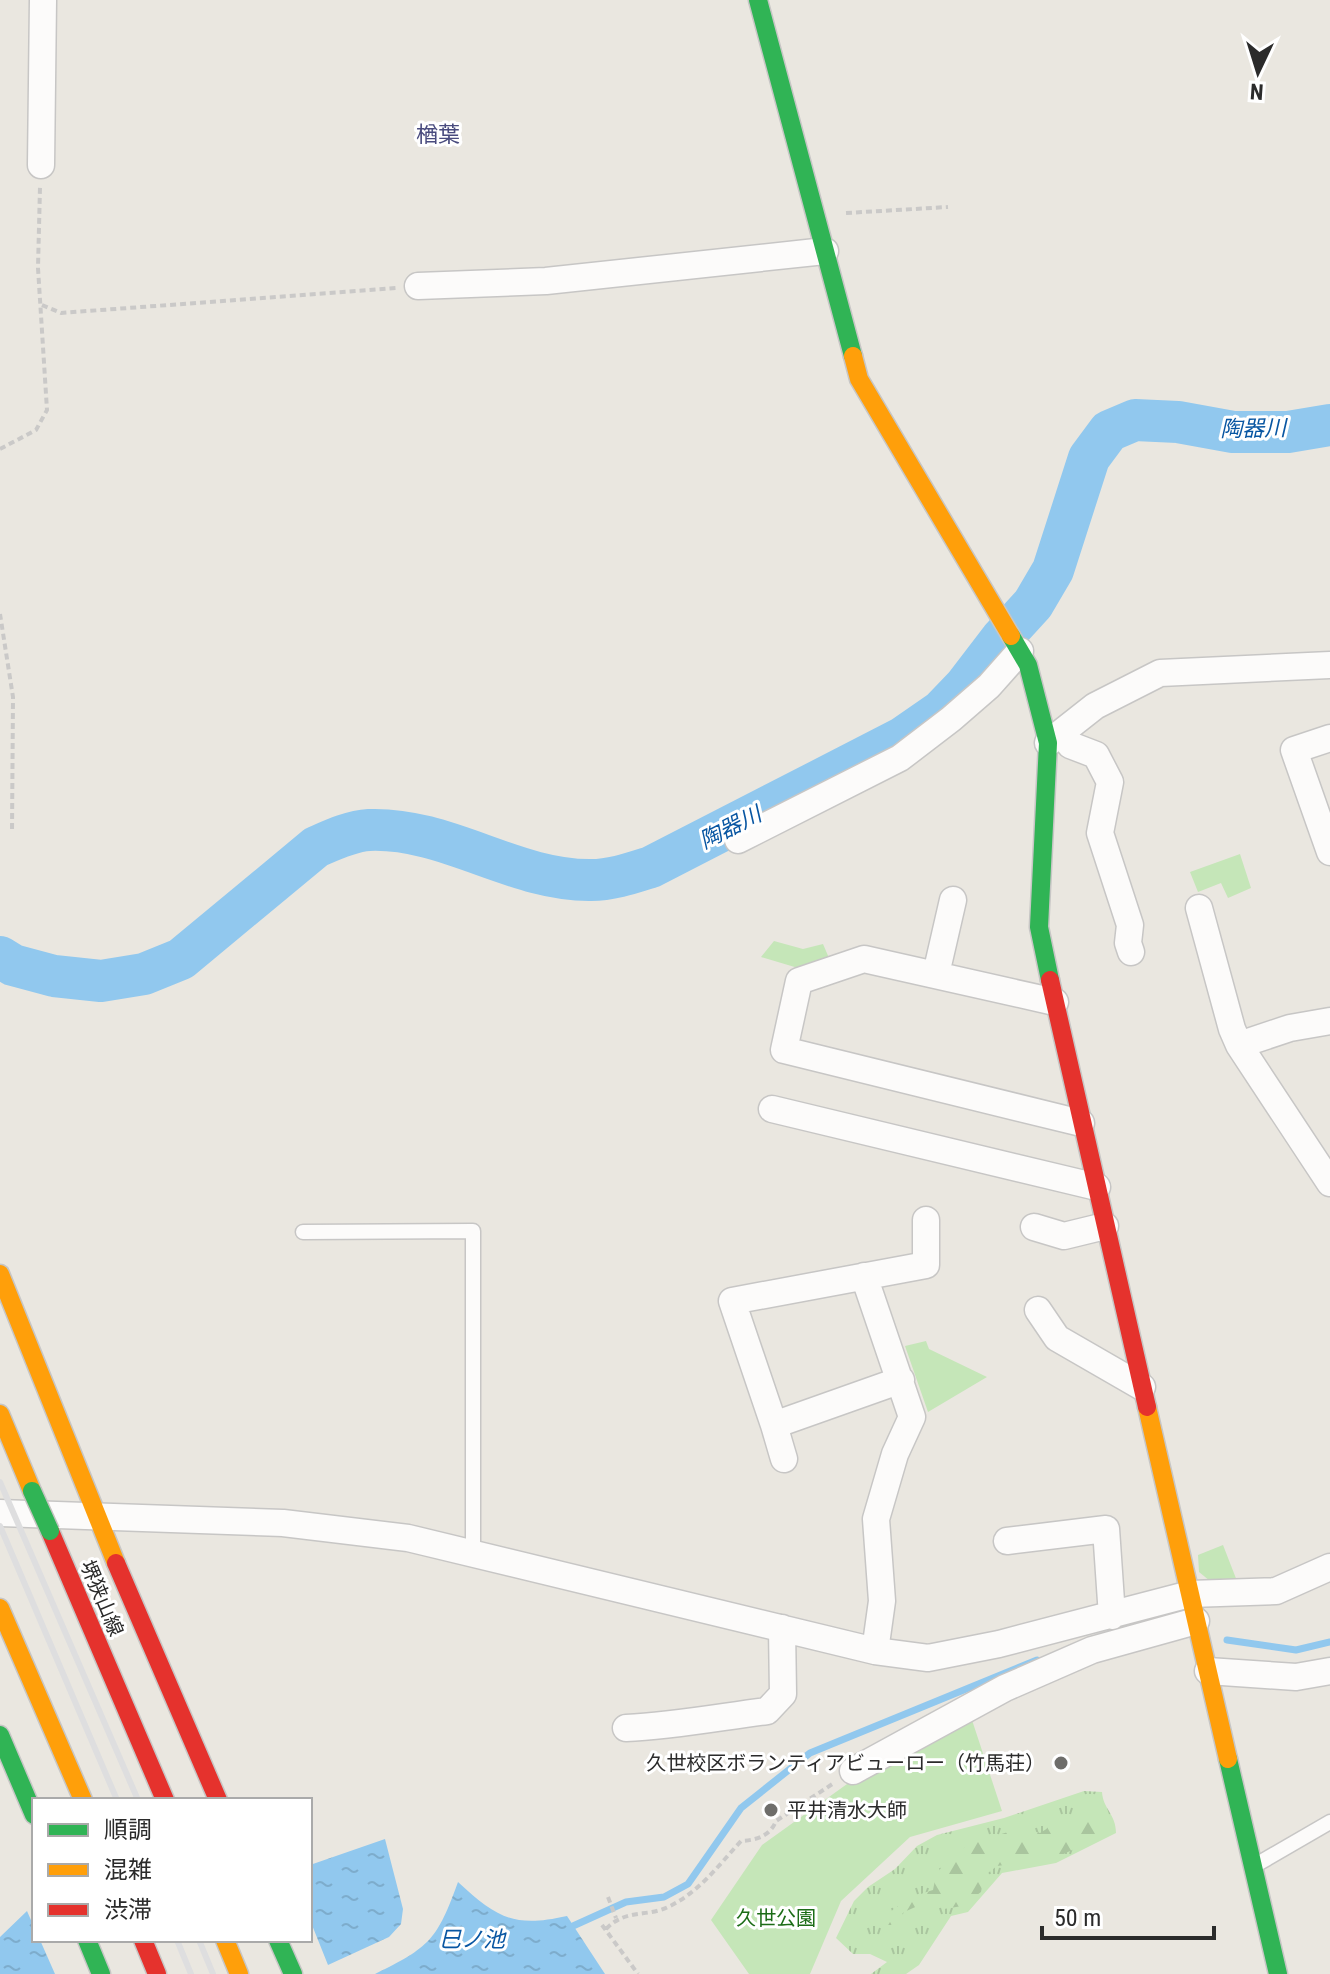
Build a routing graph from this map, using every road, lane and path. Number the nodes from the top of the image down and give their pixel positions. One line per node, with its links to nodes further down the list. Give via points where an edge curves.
1 (43, 0): 3 (street)
2 (758, 0): 5 (street)
3 (41, 165): 8 (path)
4 (948, 207): 5 (path)
5 (816, 215): 6 (street)
6 (825, 251): 7 (street, via 546,281); 11 (street, via 859,379)
7 (418, 286): 8 (path, via 61,313)
8 (42, 305): 9 (path, via 47,410 36,430)
9 (0, 449)
10 (0, 614): 15 (path, via 13,697)
11 (1018, 648): 13 (street); 16 (street, via 980,694 900,758)
12 (1330, 665): 13 (street, via 1160,673 1095,706)
13 (1055, 738): 20 (street, via 1096,755 1110,782 1100,833 1130,925); 22 (street, via 1039,927)
14 (1330, 738): 17 (street, via 1294,750)
15 (12, 832)
16 (738, 840)
17 (1330, 852)
18 (953, 900): 21 (street)
19 (1199, 908): 24 (street)
20 (1131, 952)
21 (936, 974): 22 (street); 26 (street, via 864,959 799,981 784,1050)
22 (1055, 1002): 26 (street)
23 (1330, 1021): 24 (street)
24 (1239, 1045): 27 (street)
25 (772, 1109): 28 (street)
26 (1081, 1123): 28 (street)
27 (1330, 1183)
28 (1097, 1187): 30 (street)
29 (926, 1220): 34 (street, via 926,1265)
30 (1105, 1226): 31 (street, via 1064,1236); 37 (street)
31 (1034, 1227)
32 (303, 1232): 44 (lane, via 473,1231)
33 (0, 1274): 42 (street)
34 (864, 1276): 36 (street); 39 (street, via 732,1301)
35 (1038, 1310): 37 (street, via 1057,1338)
36 (901, 1380): 39 (street); 51 (street, via 912,1417 876,1519 882,1601)
37 (1142, 1387): 46 (street)
38 (0, 1414): 58 (street, 堺狭山線, bridge)
39 (774, 1425): 40 (street)
40 (784, 1459)
41 (0, 1513): 42 (street)
42 (96, 1516): 44 (street, via 283,1523 408,1538); 59 (street)
43 (1007, 1541): 48 (street, via 1106,1529)
44 (473, 1554): 50 (street)
45 (1330, 1567): 46 (street, via 1276,1591)
46 (1190, 1594): 48 (street); 49 (street)
47 (0, 1608): 57 (street)
48 (1112, 1616): 51 (street, via 928,1658)
49 (1196, 1621): 52 (street); 56 (street, via 1092,1650 1005,1688)
50 (782, 1628): 51 (street); 54 (street, via 783,1694 767,1711)
51 (875, 1651)
52 (1208, 1671): 53 (street, via 1296,1677); 62 (street)
53 (1330, 1671)
54 (626, 1728)
55 (0, 1735): 60 (street)
56 (853, 1771): 64 (path, via 776,1821 772,1830 741,1841 678,1902)
57 (82, 1798)
58 (164, 1798)
59 (217, 1798)
60 (32, 1810)
61 (1330, 1822): 62 (lane)
62 (1253, 1867): 74 (street)
63 (608, 1897): 64 (path)
64 (616, 1918): 73 (path, via 604,1927)
65 (88, 1942): 69 (street)
66 (144, 1942): 70 (street)
67 (226, 1942): 71 (street)
68 (279, 1942): 72 (street)
69 (101, 1974)
70 (157, 1974)
71 (239, 1974)
72 (293, 1974)
73 (638, 1974)
74 (1278, 1974)

